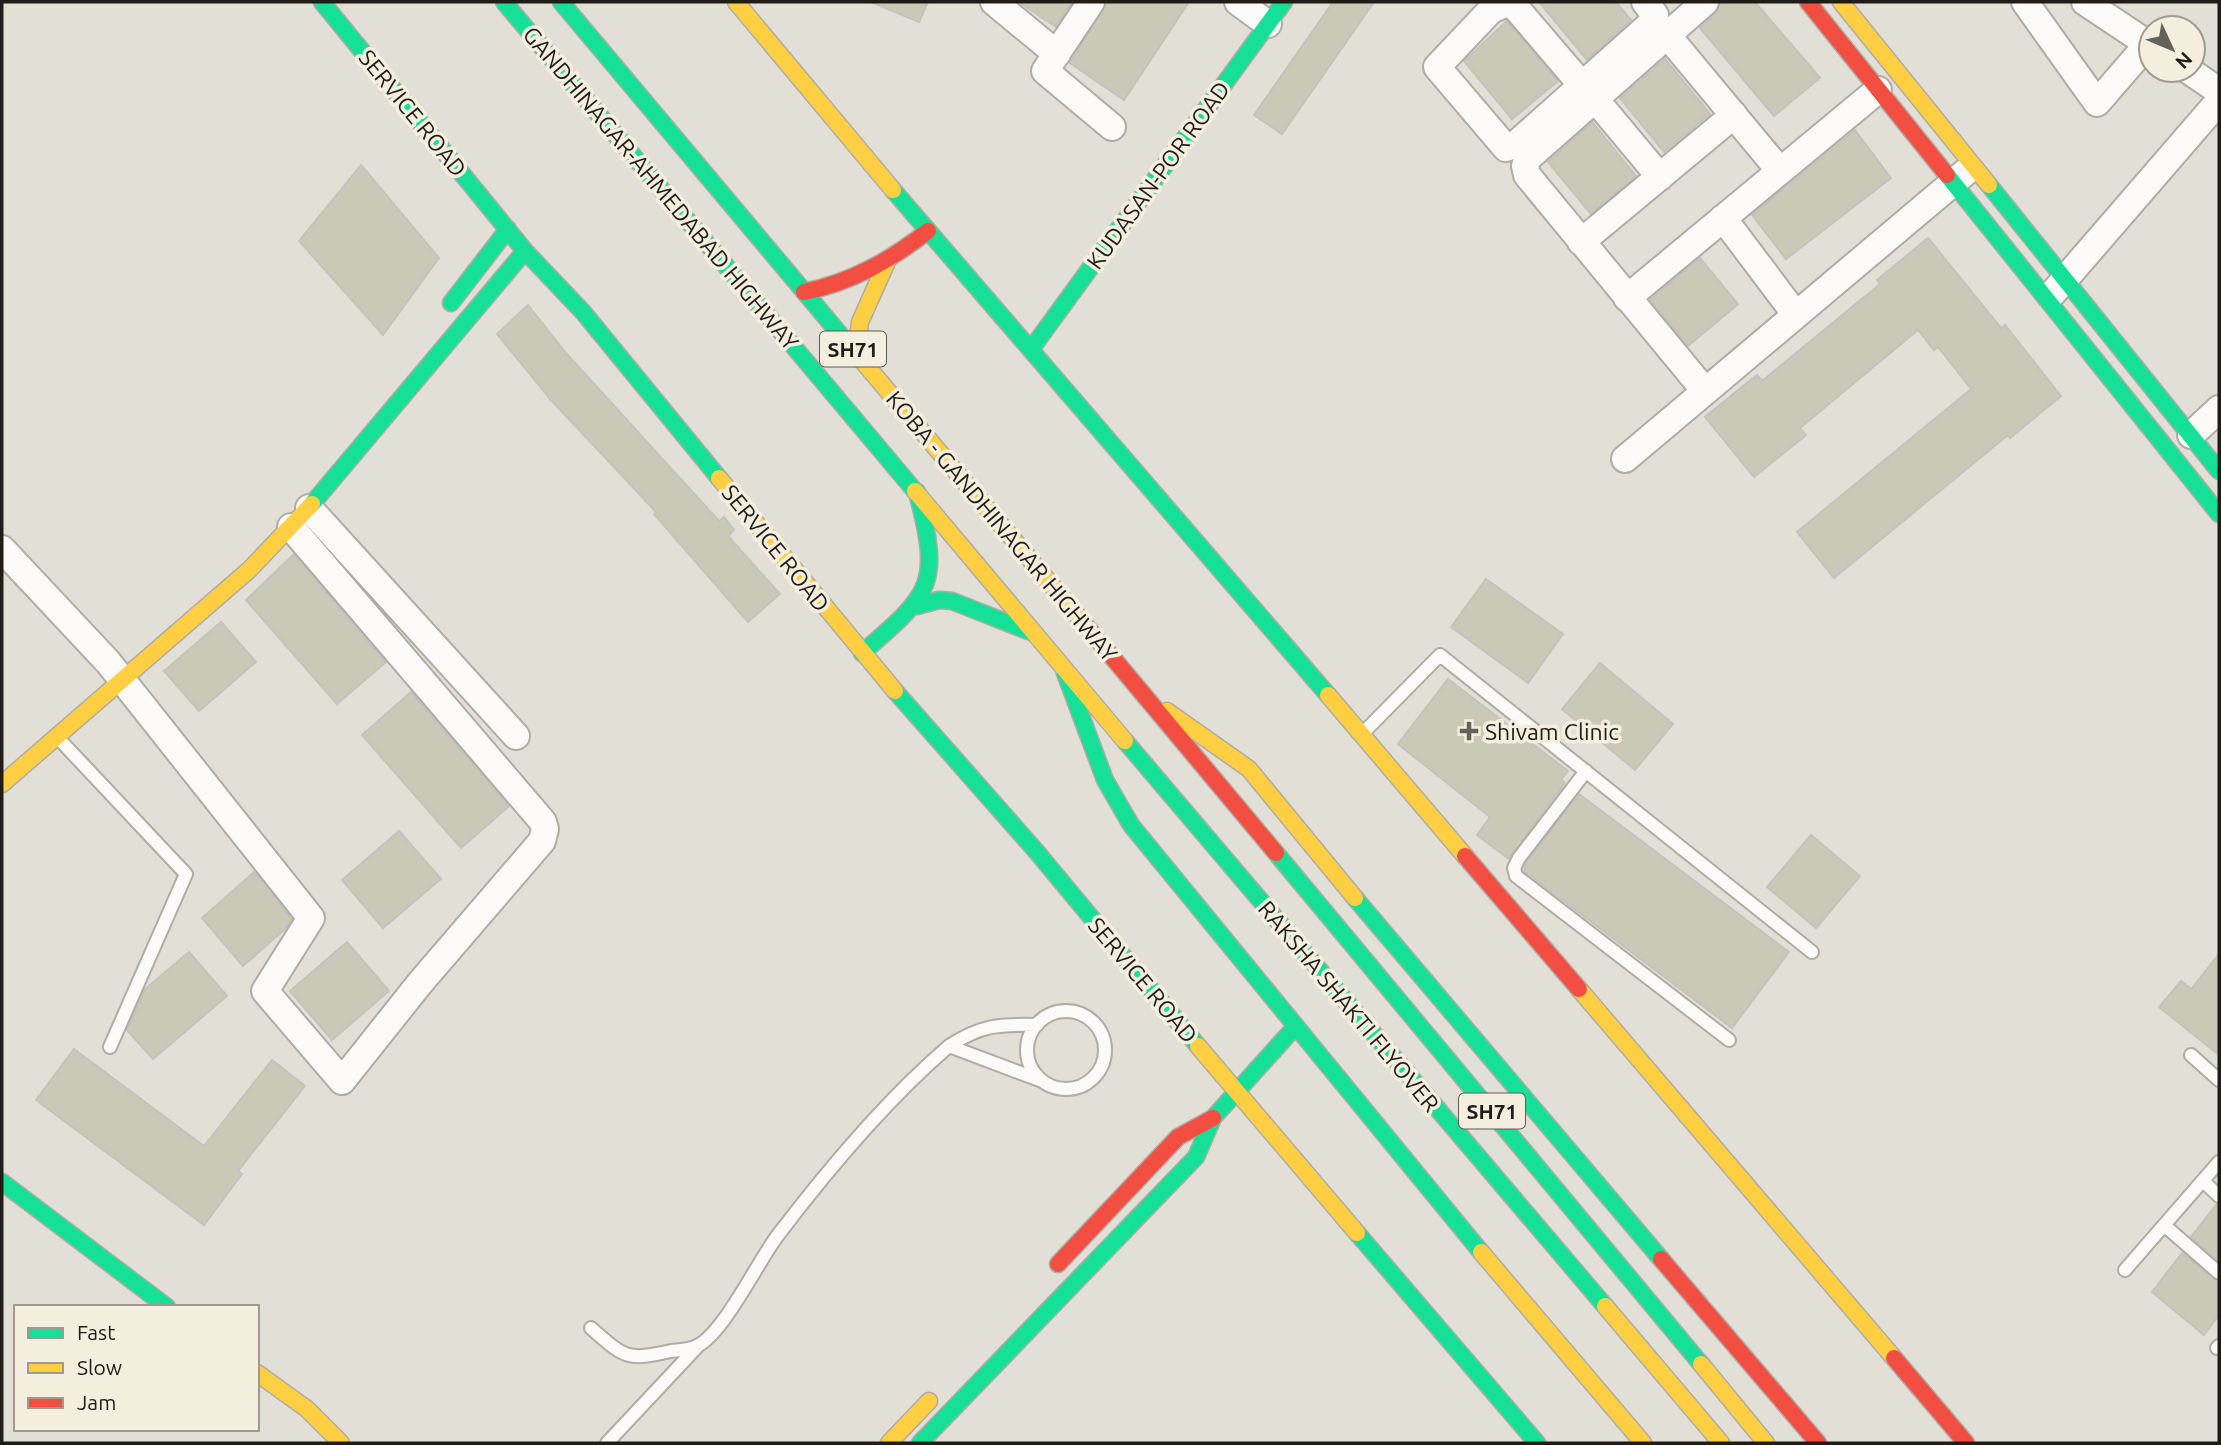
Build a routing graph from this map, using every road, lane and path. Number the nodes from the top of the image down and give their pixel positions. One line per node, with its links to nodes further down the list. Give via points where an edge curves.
1 (322, 2): 30 (street, SERVICE ROAD)
2 (504, 2): 50 (street, GANDHINAGAR-AHMEDABAD HIGHWAY / SH71)
3 (561, 2): 36 (street, KOBA - GANDHINAGAR HIGHWAY / SH71)
4 (736, 2): 31 (street)
5 (994, 2): 18 (street)
6 (1091, 2): 18 (street)
7 (1284, 2): 15 (street, KUDASAN-POR ROAD)
8 (1510, 2): 21 (street); 21 (street, via 1491,10 1437,67 1499,143 1506,148 1515,145)
9 (1645, 2): 21 (street, via 1655,15 1653,22)
10 (1705, 2): 16 (street)
11 (1808, 2): 20 (street)
12 (1841, 2): 25 (street)
13 (2025, 2): 19 (street, via 2097,103)
14 (2085, 2): 17 (street)
15 (1250, 12): 41 (street, KUDASAN-POR ROAD, via 1145,183)
16 (1667, 35): 21 (street); 23 (street)
17 (2137, 36)
18 (1057, 54): 24 (street, via 1045,71)
19 (2137, 59)
20 (1878, 90): 26 (street); 28 (street)
21 (1588, 91): 27 (street); 32 (street, via 1525,166 1527,175)
22 (2219, 101): 35 (street)
23 (1734, 116): 26 (street); 27 (street)
24 (1112, 127)
25 (1974, 166): 28 (street); 35 (street)
26 (1780, 171): 29 (street)
27 (1660, 177): 32 (street)
28 (1953, 183): 38 (street); 40 (street)
29 (1723, 218): 37 (street); 40 (street)
30 (508, 229): 33 (street, SERVICE ROAD); 39 (street)
31 (928, 230): 34 (street); 41 (street, via 1019,324)
32 (1581, 242): 37 (street)
33 (525, 251): 45 (street); 57 (street, SERVICE ROAD, via 583,312)
34 (886, 264): 36 (street, via 852,280); 42 (street, via 860,322)
35 (2066, 280): 38 (street); 47 (street)
36 (804, 292): 42 (street, KOBA - GANDHINAGAR HIGHWAY / SH71)
37 (1627, 298): 44 (street)
38 (2046, 300): 52 (street)
39 (443, 313)
40 (1796, 314): 44 (street)
41 (1032, 348): 61 (street)
42 (856, 352): 60 (street, KOBA - GANDHINAGAR HIGHWAY / SH71)
43 (386, 386): 45 (street)
44 (1706, 391): 48 (street)
45 (401, 401): 51 (street)
46 (2219, 409): 47 (street)
47 (2191, 436): 49 (street)
48 (1625, 459)
49 (2219, 471)
50 (917, 492): 55 (street, via 933,555 927,589); 56 (street, GANDHINAGAR-AHMEDABAD HIGHWAY / SH71)
51 (309, 508): 53 (street); 62 (street)
52 (2219, 514)
53 (291, 527): 59 (street, via 249,570); 59 (street, via 545,829 542,841 342,1081 265,991 311,918)
54 (2, 549): 59 (street)
55 (917, 606): 56 (street, via 940,600 964,604); 57 (street)
56 (1039, 637): 58 (street, GANDHINAGAR-AHMEDABAD HIGHWAY / SH71)
57 (862, 653): 75 (street, SERVICE ROAD, via 1036,851)
58 (1061, 663): 68 (street, via 1105,780 1131,825); 96 (street, RAKSHA SHAKTI FLYOVER / SH71)
59 (111, 666): 63 (street)
60 (1146, 697): 97 (street, RAKSHA SHAKTI FLYOVER / SH71); 98 (street, via 1249,769 1477,1045)
61 (1361, 734): 64 (lane, via 1440,655); 99 (street)
62 (516, 736)
63 (56, 737): 65 (street); 71 (lane, via 186,873)
64 (1586, 771): 66 (lane); 69 (lane, via 1518,858 1516,876)
65 (2, 784)
66 (1812, 952)
67 (1037, 1025): 70 (lane, via 989,1026); 74 (lane, via 1028,1056); 74 (lane, via 1055,1013 1077,1012 1096,1024 1105,1044 1102,1065 1088,1082 1067,1088)
68 (1295, 1027): 75 (street); 95 (street)
69 (1729, 1040)
70 (949, 1046): 74 (lane); 87 (lane, via 881,1112 778,1235 738,1298)
71 (110, 1047)
72 (2191, 1055): 73 (lane)
73 (2219, 1080)
74 (1046, 1083)
75 (1235, 1090): 76 (street); 94 (street, SERVICE ROAD)
76 (1213, 1118): 84 (street, via 1178,1137); 93 (street, via 1196,1157)
77 (2219, 1162): 78 (lane)
78 (2203, 1181): 80 (lane); 81 (lane)
79 (2, 1182): 85 (street)
80 (2219, 1196)
81 (2164, 1225): 82 (lane); 83 (lane)
82 (2125, 1270)
83 (2219, 1273)
84 (1044, 1279)
85 (164, 1305)
86 (591, 1328): 87 (lane, via 628,1356 647,1358)
87 (698, 1346): 91 (lane)
88 (259, 1374): 90 (street, via 307,1409)
89 (939, 1390): 92 (street)
90 (341, 1443)
91 (607, 1443)
92 (889, 1443)
93 (920, 1443)
94 (1537, 1443)
95 (1643, 1443)
96 (1721, 1443)
97 (1766, 1443)
98 (1818, 1443)
99 (1966, 1443)

